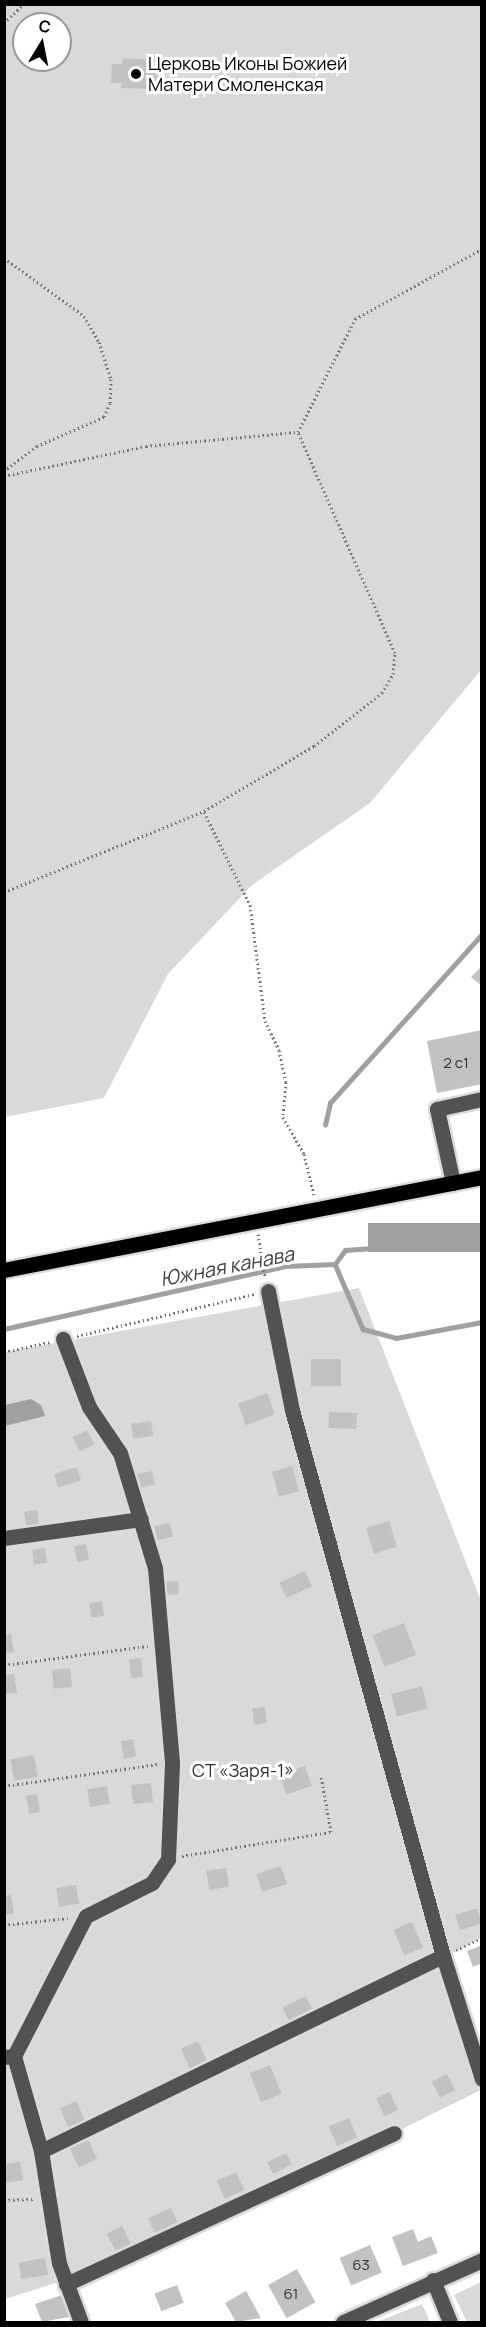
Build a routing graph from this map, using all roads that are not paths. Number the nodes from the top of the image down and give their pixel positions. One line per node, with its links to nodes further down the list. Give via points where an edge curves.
1 (482, 1099): 3 (street, via 437,1109)
2 (482, 1178): 3 (main road)
3 (453, 1183): 4 (main road)
4 (4, 1270)
5 (268, 1291): 9 (street, via 292,1410)
6 (63, 1340): 7 (street, via 89,1407 120,1453)
7 (141, 1519): 8 (street); 10 (street, via 155,1568 172,1762 168,1859 152,1883 86,1916)
8 (4, 1538)
9 (443, 1956): 11 (street); 13 (street)
10 (9, 2056): 13 (street)
11 (482, 2079)
12 (394, 2133): 16 (street)
13 (41, 2151): 16 (street, via 59,2263)
14 (482, 2260): 15 (street)
15 (433, 2280): 18 (street); 19 (street)
16 (66, 2284): 17 (street)
17 (81, 2322)
18 (343, 2322)
19 (450, 2322)

